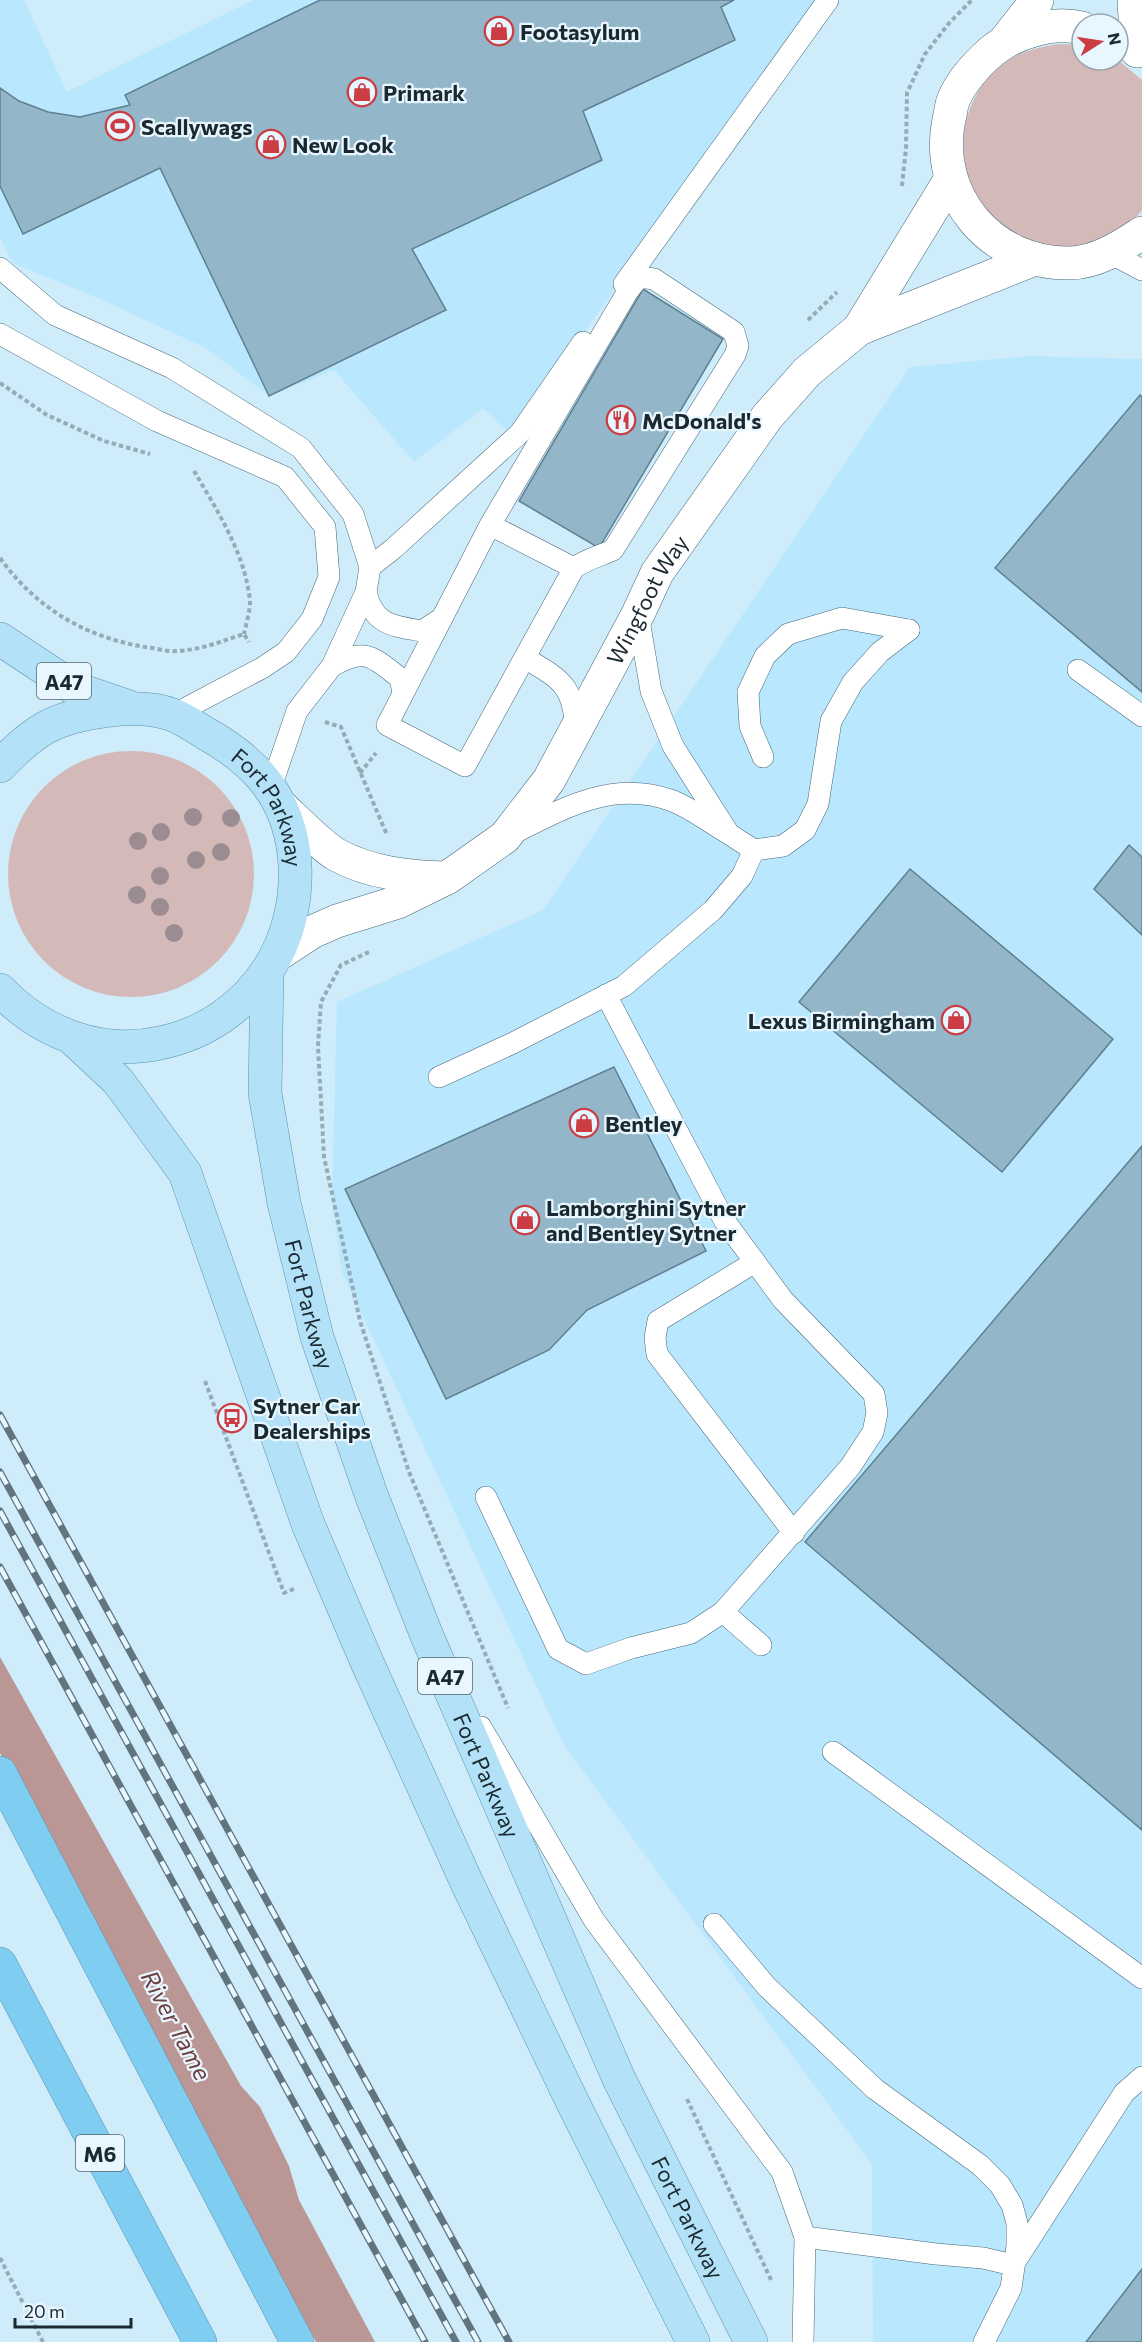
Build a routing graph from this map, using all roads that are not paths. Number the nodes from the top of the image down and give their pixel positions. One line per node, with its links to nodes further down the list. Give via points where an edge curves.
1 (828, 0): 16 (lane, via 520,433)
2 (1037, 0): 5 (street)
3 (1134, 0): 6 (street)
4 (1070, 26): 5 (street, via 1037,29)
5 (1005, 41): 7 (street, via 973,67 953,101 945,140)
6 (1132, 49)
7 (950, 180): 10 (street, via 969,215 998,243); 13 (street, Wingfoot Way)
8 (1142, 233): 9 (street)
9 (1110, 254): 10 (street, via 1073,263); 12 (lane)
10 (1035, 260): 13 (street, Wingfoot Way)
11 (0, 268): 16 (lane, via 55,315 172,368 301,447 353,514)
12 (1142, 270)
13 (859, 329): 19 (street, Wingfoot Way, via 807,372 767,417 657,573)
14 (0, 334): 27 (lane, via 157,421 285,477 325,526 329,577 312,619 286,652)
15 (490, 525): 17 (lane); 17 (lane, via 628,291 639,278 654,279 734,332 738,346 613,550 588,558); 20 (lane)
16 (370, 567): 18 (lane)
17 (574, 568): 22 (lane)
18 (366, 592): 20 (lane, via 369,606 379,619 393,626 422,631); 23 (lane)
19 (638, 614): 29 (street, Wingfoot Way); 33 (lane, via 651,691 673,746)
20 (442, 618): 25 (lane)
21 (0, 639): 26 (main road, Fort Parkway / A47, via 74,688)
22 (525, 658): 25 (lane, via 465,766 387,725); 29 (lane, via 558,678 570,695)
23 (332, 666): 25 (lane, via 351,655 367,655 400,678); 32 (lane, via 297,711)
24 (1078, 670): 28 (lane)
25 (403, 692)
26 (135, 709): 27 (main road, Fort Parkway); 31 (main road, Fort Parkway, via 73,717 45,728)
27 (173, 714): 32 (main road, Fort Parkway, via 242,758)
28 (1142, 716)
29 (576, 731): 34 (street, Wingfoot Way, via 549,780)
30 (763, 757): 35 (lane, via 750,726 748,692 765,656 788,634 842,618 909,630 880,652 853,682 831,721 818,804 805,830 783,846)
31 (0, 766)
32 (275, 798): 36 (street, via 336,855 396,875); 37 (main road, Fort Parkway, via 290,836 295,900)
33 (729, 834): 34 (lane, via 671,800 615,793 590,797); 35 (lane)
34 (505, 837): 36 (street, Wingfoot Way)
35 (754, 850): 39 (lane, via 742,876 713,910 624,986)
36 (447, 878): 37 (street, Wingfoot Way, via 398,902 312,933)
37 (272, 963): 40 (main road, Fort Parkway, via 259,984 235,1007 212,1024 174,1040 115,1047); 46 (main road, Fort Parkway / A47, via 265,1093 284,1203 317,1337 372,1497)
38 (0, 990): 40 (main road, Fort Parkway, via 38,1022)
39 (606, 995): 41 (lane); 42 (lane, via 724,1220)
40 (74, 1039): 58 (main road, Fort Parkway / A47, via 118,1081 185,1173 308,1524 366,1660 472,1893)
41 (439, 1077)
42 (755, 1262): 44 (lane, via 783,1300 874,1394 877,1413 873,1432 850,1467); 44 (lane, via 658,1321 657,1354)
43 (486, 1497): 45 (lane, via 558,1649 586,1664 691,1633)
44 (794, 1533): 45 (lane)
45 (723, 1612): 47 (lane)
46 (428, 1636): 54 (lane, via 594,1920 782,2172); 59 (main road, Fort Parkway / A47, via 619,2079)
47 (761, 1645)
48 (833, 1752): 52 (lane)
49 (0, 1773): 57 (highway)
50 (714, 1924): 55 (lane, via 767,1987 875,2089 980,2165 1000,2185 1017,2223)
51 (0, 1964): 56 (highway, M6)
52 (1142, 1978)
53 (1142, 2077): 55 (lane, via 1124,2093)
54 (804, 2237): 55 (lane); 60 (lane)
55 (1013, 2265): 61 (lane, via 1011,2288)
56 (200, 2342)
57 (297, 2342)
58 (693, 2342)
59 (751, 2342)
60 (803, 2342)
61 (984, 2342)

